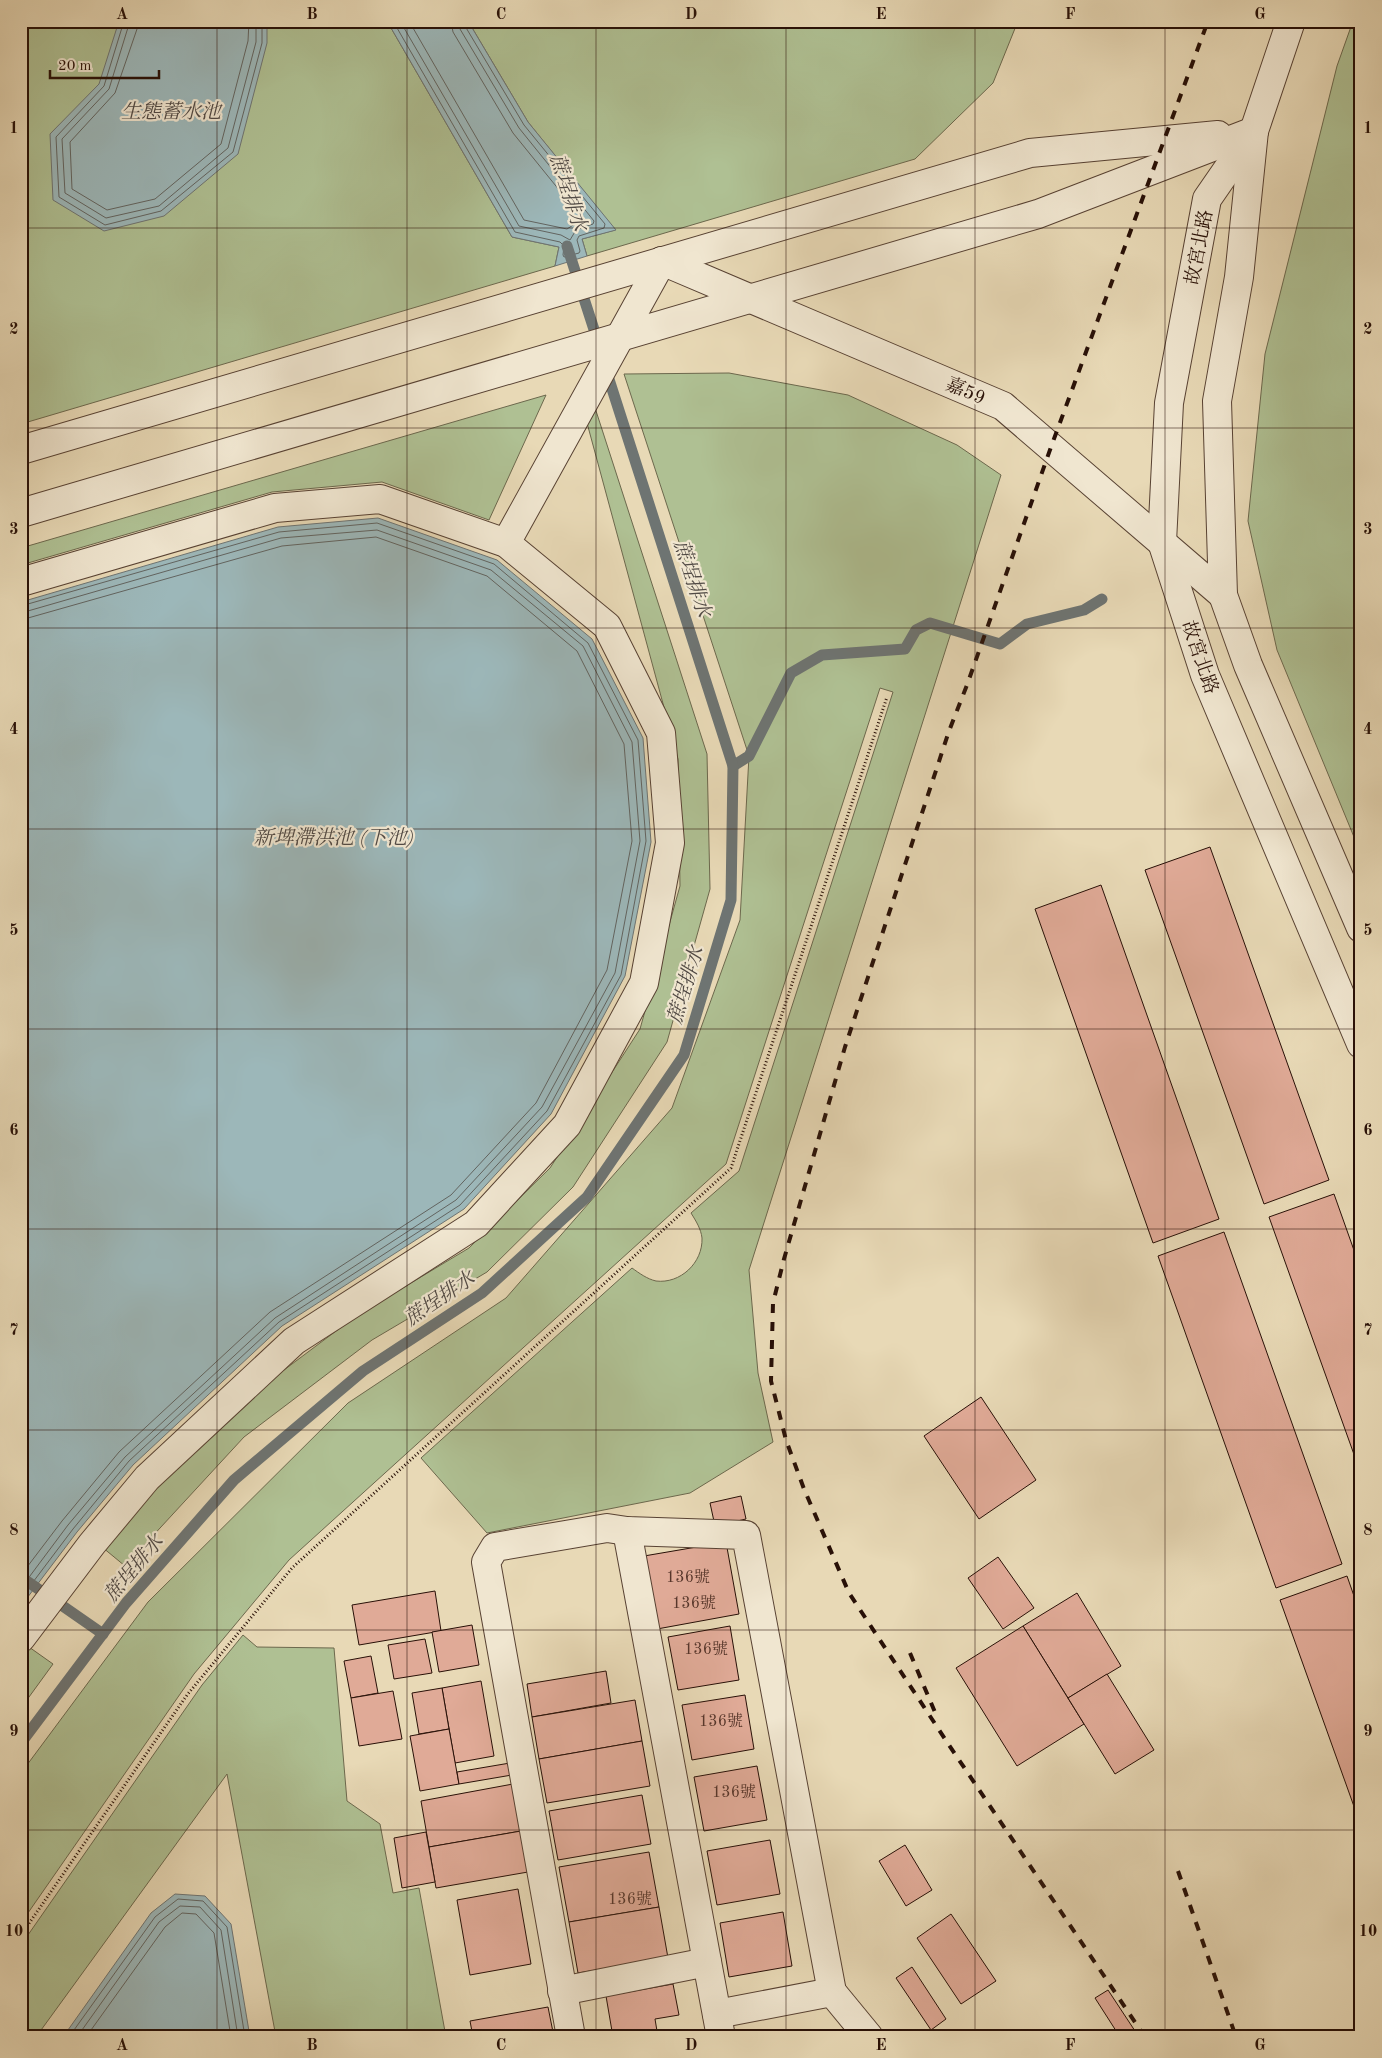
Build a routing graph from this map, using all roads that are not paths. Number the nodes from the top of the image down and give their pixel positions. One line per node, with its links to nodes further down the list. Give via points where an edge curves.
1 (1291, 21): 2 (street)
2 (1254, 131): 3 (street, via 1030,153); 4 (street, via 1038,214); 8 (street, 故宮北路, via 1207,199 1169,403); 11 (street, via 1239,277 1217,401)
3 (662, 261): 4 (street, 嘉59); 5 (street); 6 (street)
4 (750, 299): 5 (street); 8 (street, 嘉59, via 1003,406)
5 (620, 337): 7 (street); 9 (street)
6 (21, 450)
7 (21, 513)
8 (1162, 542): 11 (street, 嘉59); 13 (street, 故宮北路, via 1205,675)
9 (506, 543): 10 (street, via 380,499 274,508); 15 (street, via 607,626 661,733 670,843 644,983 567,1125 476,1224 294,1341 147,1478)
10 (21, 582)
11 (1223, 595): 12 (street, via 1248,665)
12 (1361, 928)
13 (1361, 1044)
14 (627, 1531): 16 (street); 17 (street, via 607,1528 495,1547 486,1562); 18 (street, via 746,1535)
15 (21, 1638)
16 (707, 1962): 17 (street); 19 (street)
17 (562, 1991): 20 (street)
18 (832, 1992): 19 (street); 21 (street)
19 (719, 2025)
20 (571, 2037)
21 (869, 2037)

